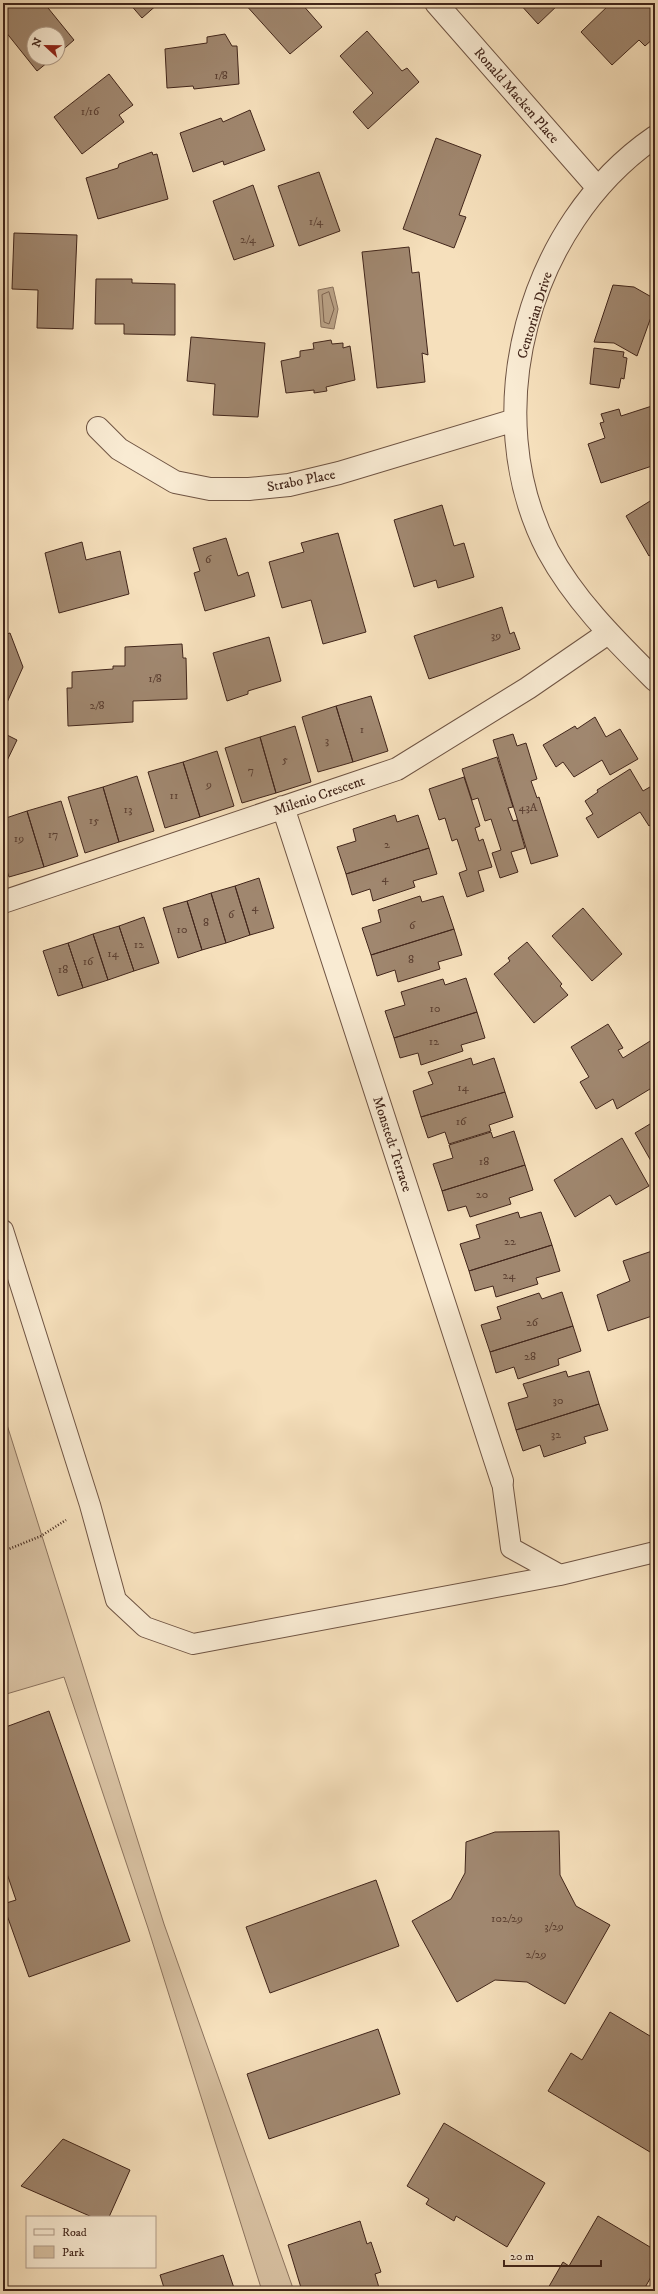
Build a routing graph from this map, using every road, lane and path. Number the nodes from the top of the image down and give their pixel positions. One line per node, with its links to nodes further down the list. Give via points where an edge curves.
1 (436, 3): 3 (street, Ronald Macken Place)
2 (655, 137): 3 (street, Centorian Drive, via 624,162)
3 (598, 188): 4 (street, Centorian Drive, via 563,238 542,279 520,352)
4 (515, 420): 5 (street, Strabo Place, via 339,473 289,485 249,489 210,489 174,482 119,449); 6 (street, Centorian Drive, via 524,487 547,549 572,589)
5 (98, 428)
6 (608, 633): 7 (street, Centorian Drive); 8 (street, Milenio Crescent, via 528,688 397,769)
7 (655, 680)
8 (283, 807): 9 (street, Milenio Crescent); 11 (street, Monstedt Terrace)
9 (3, 902)
10 (3, 1230): 12 (lane)
11 (502, 1481): 15 (lane, via 511,1548)
12 (90, 1504): 13 (path, via 41,1536); 15 (lane, via 116,1600 145,1627 193,1644)
13 (4, 1551)
14 (655, 1552): 15 (lane)
15 (560, 1575)

